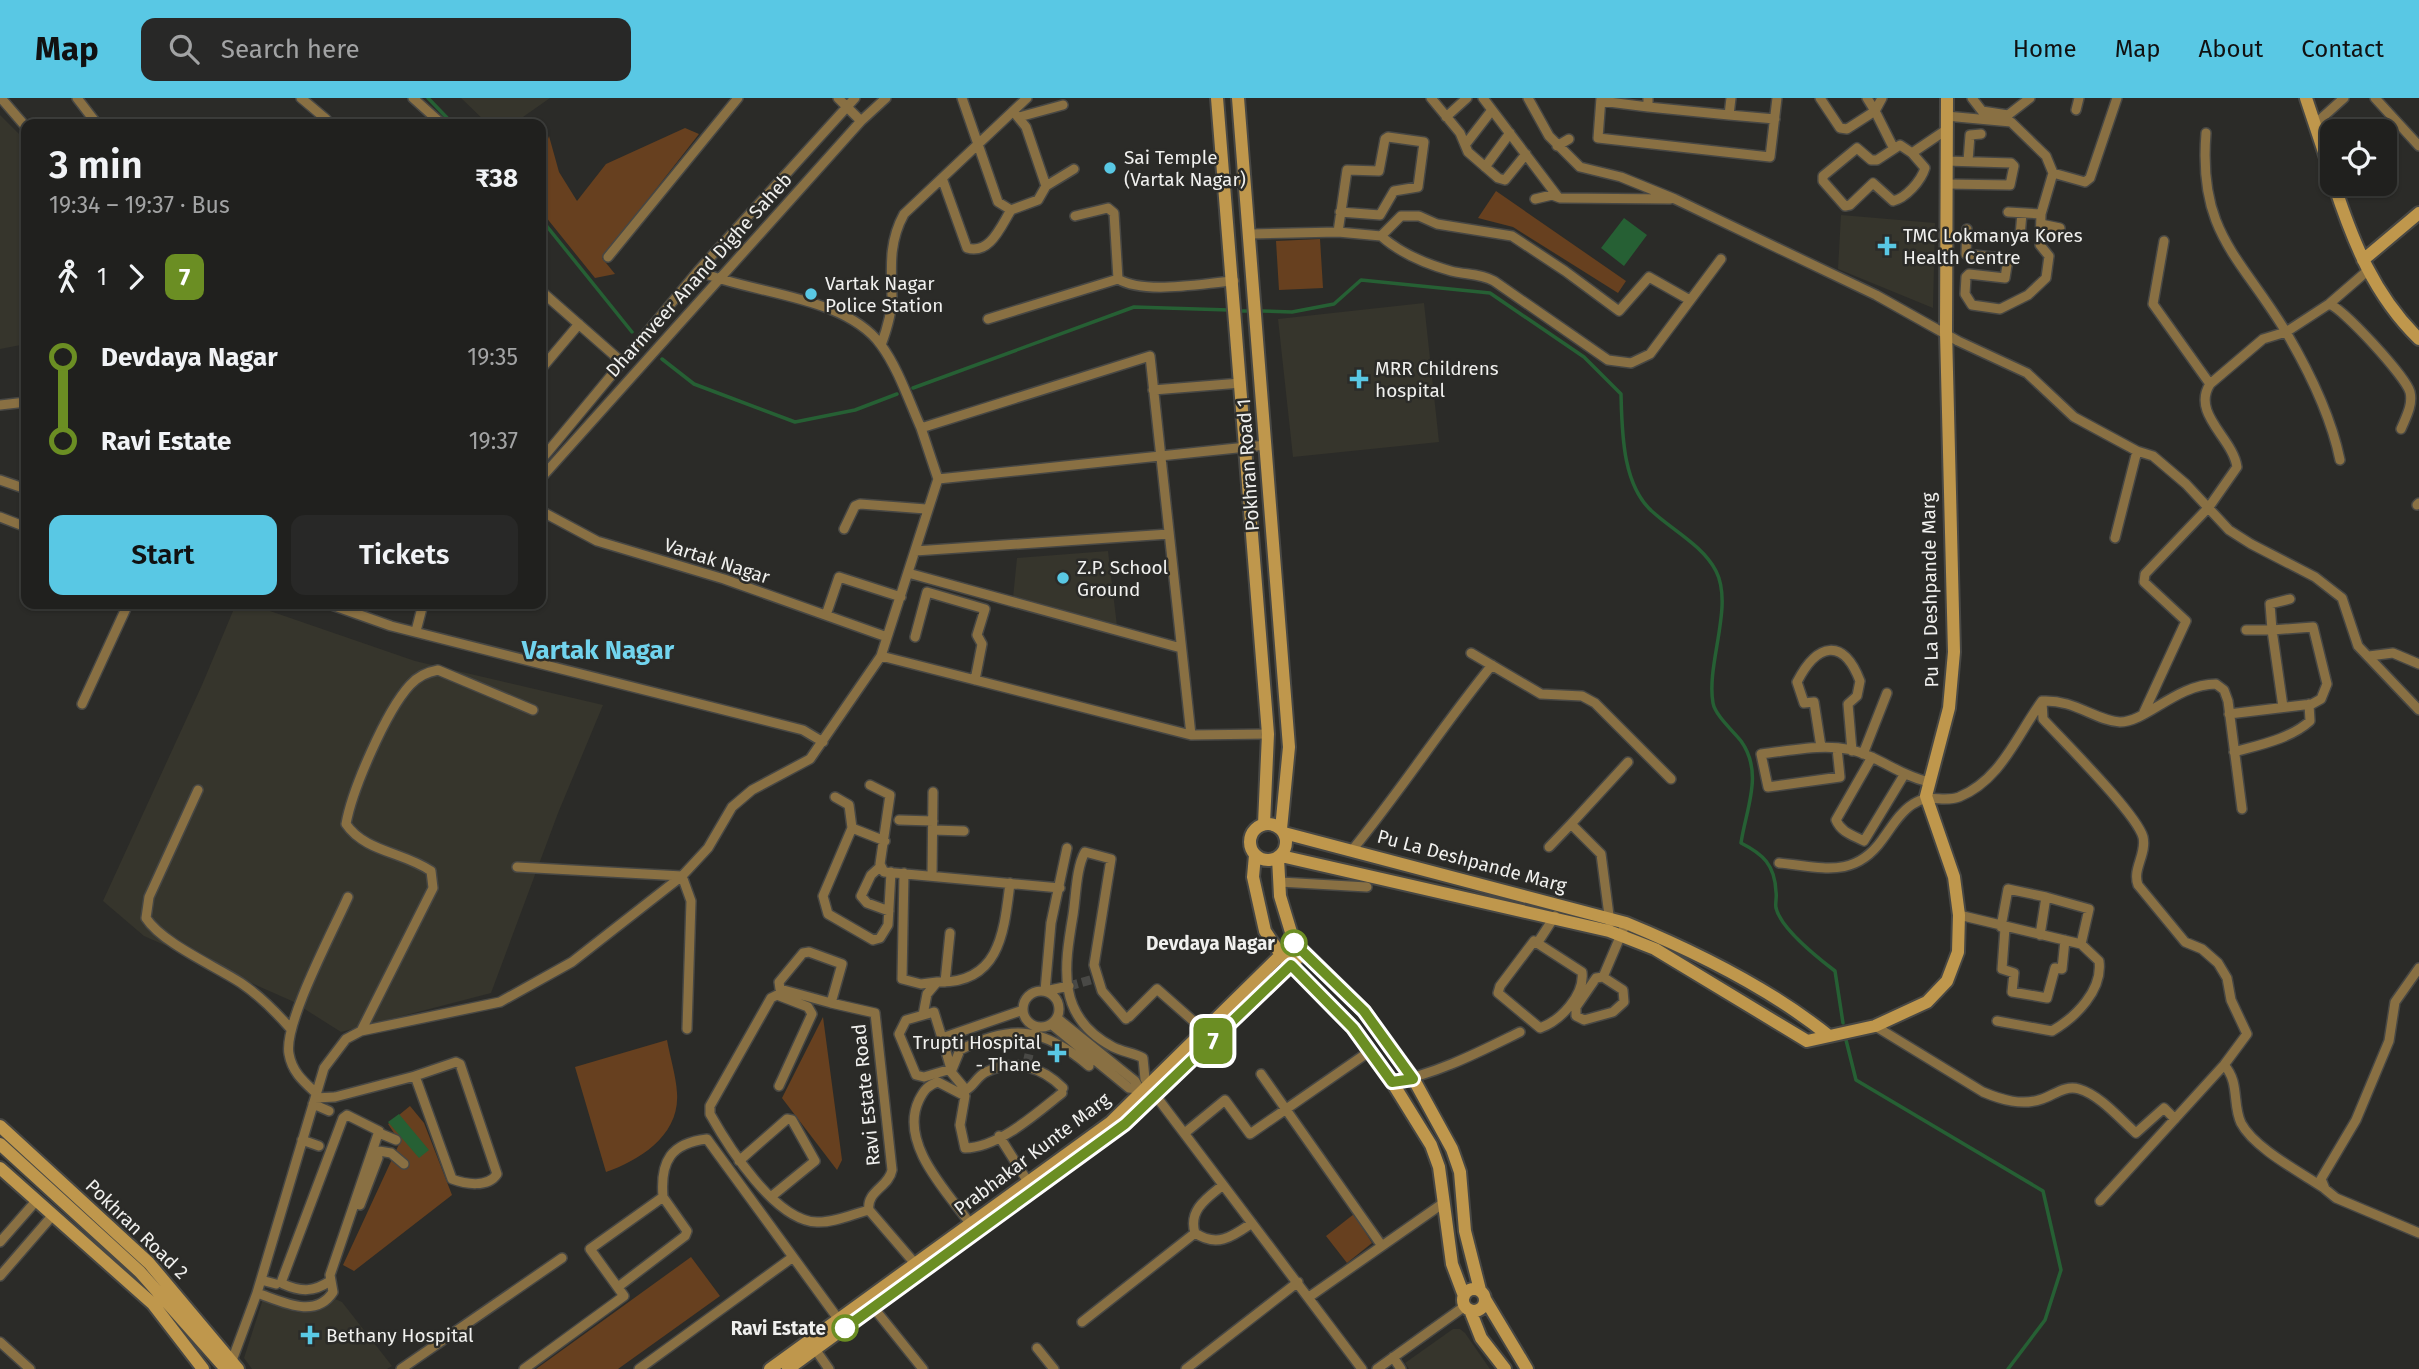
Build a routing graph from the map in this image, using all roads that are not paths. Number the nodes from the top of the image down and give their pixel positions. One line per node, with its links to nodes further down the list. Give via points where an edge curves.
1 (1, 98): 44 (street)
2 (77, 98): 40 (street)
3 (301, 98): 41 (street)
4 (413, 98): 42 (street)
5 (738, 98): 88 (street)
6 (838, 98): 33 (street)
7 (855, 98): 33 (street, Dharmveer Anand Dighe Saheb)
8 (886, 98): 45 (street, Dharmveer Anand Dighe Saheb)
9 (962, 98): 53 (street)
10 (1027, 98): 37 (street)
11 (1217, 98): 94 (street, Pokhran Road 1)
12 (1238, 98): 82 (street, Pokhran Road 1)
13 (1431, 98): 39 (street)
14 (1467, 98): 39 (street)
15 (1483, 98): 34 (street)
16 (1528, 98): 55 (street)
17 (1731, 98): 38 (street)
18 (1777, 98): 43 (street)
19 (1820, 98): 36 (street, via 1840,128 1847,129)
20 (1867, 98): 36 (street)
21 (1882, 98): 36 (street)
22 (1947, 98): 46 (street, Pu La Deshpande Marg)
23 (1972, 98): 24 (street, via 1982,111 2008,115)
24 (2030, 98)
25 (2079, 98): 35 (street)
26 (2117, 98): 64 (street, via 2090,178 2085,182)
27 (2306, 98): 47 (street)
28 (2344, 98): 47 (street)
29 (2375, 98): 56 (street)
30 (1601, 100): 31 (street); 43 (street, via 1598,138 1770,157)
31 (1648, 103): 38 (street)
32 (1063, 106): 37 (street)
33 (846, 107): 45 (street); 91 (street, Dharmveer Anand Dighe Saheb)
34 (1492, 110): 49 (street); 54 (street)
35 (2076, 110)
36 (1875, 111): 57 (street)
37 (1016, 114): 53 (street); 67 (street, via 1027,127)
38 (1729, 115): 43 (street)
39 (1446, 117): 54 (street)
40 (93, 119)
41 (325, 119)
42 (436, 119)
43 (1775, 119)
44 (21, 121)
45 (861, 121): 92 (street, Dharmveer Anand Dighe Saheb)
46 (1946, 123): 58 (street); 60 (street, Pu La Deshpande Marg); 64 (street, via 2011,121 2046,156)
47 (2315, 124): 52 (street)
48 (2206, 133): 101 (street, via 2207,188 2215,220 2228,249)
49 (1510, 134): 59 (street); 62 (street)
50 (1981, 134): 61 (street, via 1968,138)
51 (1569, 139): 55 (street)
52 (2320, 140)
53 (977, 145): 65 (street); 72 (street, via 998,202)
54 (1465, 145): 62 (street)
55 (1557, 146): 71 (street, via 1580,167 1622,177)
56 (2419, 146)
57 (1894, 147): 58 (street, via 1900,145); 58 (street, via 1877,160 1857,148 1851,150 1823,181 1844,206 1873,183 1892,201 1898,200 1922,178 1925,168)
58 (1912, 153)
59 (1526, 154): 62 (street, via 1505,180); 69 (street)
60 (1946, 161): 61 (street); 66 (street, Pu La Deshpande Marg)
61 (1968, 162): 66 (street, via 2011,163 2013,183)
62 (1485, 167)
63 (1074, 169): 67 (street)
64 (2053, 173): 78 (street)
65 (942, 178): 72 (street, via 967,248 991,242); 103 (street, via 897,226 891,253 891,311)
66 (1945, 184): 86 (street, Pu La Deshpande Marg)
67 (1046, 186): 72 (street, via 1038,200)
68 (2338, 196): 90 (street)
69 (1560, 198): 70 (street); 71 (street)
70 (1535, 199)
71 (1675, 199): 100 (street)
72 (1011, 210)
73 (1340, 212): 73 (street, via 1348,169 1379,171 1388,137 1424,142 1418,187 1394,191 1380,215); 81 (street)
74 (2008, 212): 75 (street)
75 (2022, 213): 78 (street); 84 (street)
76 (2419, 213): 90 (street)
77 (1075, 216): 93 (street, via 1108,208 1114,213)
78 (2041, 219): 79 (street); 87 (street, via 2040,245 2049,256 2046,278 2028,295 2000,309 1972,305 1965,294 1966,277 2005,278 2008,259)
79 (2060, 228)
80 (1967, 229): 87 (street)
81 (1338, 232): 82 (street); 83 (street)
82 (1250, 234): 113 (street, Pokhran Road 1)
83 (1381, 236): 96 (street, via 1401,216 1419,216 1437,224 1512,236 1619,312 1649,277); 96 (street, via 1394,248 1428,263 1494,281 1586,346 1620,362 1631,363 1650,354)
84 (2020, 236)
85 (2164, 241): 107 (street, via 2152,304)
86 (1945, 253): 87 (street); 100 (street, Pu La Deshpande Marg)
87 (1966, 254)
88 (608, 257)
89 (1721, 259): 96 (street)
90 (2365, 266): 97 (street); 102 (street)
91 (698, 271): 92 (street); 105 (street, Dharmveer Anand Dighe Saheb)
92 (716, 279): 103 (street, via 797,296 864,329); 119 (street, Dharmveer Anand Dighe Saheb)
93 (1118, 279): 94 (street, via 1128,285 1155,286); 98 (street)
94 (1234, 281): 106 (street, Pokhran Road 1)
95 (546, 295): 99 (street)
96 (1688, 299)
97 (2329, 304): 101 (street); 112 (street, via 2372,344 2410,389 2411,404)
98 (988, 319)
99 (579, 324): 104 (street); 105 (street)
100 (1946, 331): 115 (street, via 2027,373 2074,417); 175 (street, Pu La Deshpande Marg, via 1954,652 1950,708)
101 (2286, 332): 107 (street, via 2263,339); 118 (street, via 2330,422)
102 (2419, 339)
103 (881, 345): 111 (street)
104 (546, 363)
105 (623, 363): 116 (street, Dharmveer Anand Dighe Saheb)
106 (1241, 383): 108 (street); 114 (street, Pokhran Road 1)
107 (2210, 384): 123 (street, via 2205,408 2235,453 2237,467)
108 (1153, 390): 111 (street, via 1150,356); 117 (street)
109 (21, 403): 110 (street)
110 (0, 405)
111 (921, 428): 120 (street)
112 (2401, 429)
113 (1266, 445): 114 (street); 188 (street, Pokhran Road 1, via 1289,747)
114 (1246, 447): 117 (street); 164 (street, Pokhran Road 1)
115 (2137, 451): 123 (street, via 2153,456); 130 (street)
116 (546, 454)
117 (1160, 456): 120 (street); 129 (street)
118 (2340, 460)
119 (546, 472)
120 (938, 479): 124 (street)
121 (0, 480): 122 (street)
122 (21, 487)
123 (2209, 507): 151 (street, via 2229,530 2315,577 2342,598 2352,634); 162 (street, via 2145,574 2144,582 2186,621)
124 (926, 509): 128 (street, via 860,504); 131 (street)
125 (546, 514): 142 (street, Vartak Nagar, via 597,541)
126 (0, 517): 127 (street)
127 (21, 525)
128 (844, 528)
129 (1169, 534): 131 (street); 148 (street)
130 (2115, 538)
131 (915, 551): 132 (street)
132 (908, 573): 133 (street); 136 (street)
133 (930, 579): 134 (street); 135 (street)
134 (926, 592): 141 (street); 147 (street)
135 (989, 595): 141 (street); 148 (street)
136 (901, 597): 142 (street, via 839,577); 146 (street)
137 (2290, 599): 144 (street, via 2270,604)
138 (126, 609): 157 (street)
139 (343, 609): 145 (street)
140 (422, 609): 145 (street)
141 (985, 609): 154 (street, via 977,635 982,644)
142 (826, 615): 146 (street, Vartak Nagar)
143 (2246, 630): 144 (street)
144 (2272, 630): 158 (street, via 2313,627 2327,684 2321,699); 159 (street)
145 (416, 631): 166 (street, via 803,730)
146 (887, 637): 150 (street)
147 (915, 637)
148 (1181, 648): 165 (street)
149 (1471, 653): 153 (street)
150 (881, 656): 154 (street); 166 (street)
151 (2369, 656): 152 (street, via 2393,653); 161 (street)
152 (2419, 664)
153 (1492, 665): 174 (street, via 1541,694 1582,695 1595,703); 192 (street)
154 (975, 680): 165 (street)
155 (1887, 693): 171 (street)
156 (2042, 701): 162 (street, via 2059,700 2120,722); 179 (street, via 1986,783 1952,799); 243 (street, via 2043,719 2137,824 2144,849 2135,878 2138,885 2185,942 2211,956 2227,978 2231,1000 2247,1034)
157 (82, 704)
158 (2309, 704): 159 (street); 170 (street, via 2310,721 2305,726)
159 (2283, 707): 163 (street)
160 (533, 710): 237 (street, via 438,670 409,685 387,722 352,795 346,824 354,836 431,871 433,888)
161 (2419, 710)
162 (2144, 712): 163 (street, via 2188,687 2216,684 2224,690)
163 (2228, 714): 170 (street)
164 (1268, 734): 165 (street); 183 (street, Pokhran Road 1)
165 (1191, 735)
166 (823, 743): 200 (street, via 810,759 752,790 732,807 708,848)
167 (1821, 747): 168 (street); 168 (street, via 1761,754 1768,787 1840,777); 169 (street, via 1814,702 1804,703 1797,682 1823,652 1835,650 1845,654 1860,681 1857,696 1848,704)
168 (1838, 748): 169 (street)
169 (1852, 751): 171 (street)
170 (2234, 752): 181 (street)
171 (1868, 756): 173 (street); 173 (street, via 1836,820 1846,833 1864,841)
172 (1628, 762): 184 (street)
173 (1904, 775): 175 (street)
174 (1671, 779)
175 (1929, 782): 179 (street, Pu La Deshpande Marg)
176 (870, 785): 189 (street, via 890,795)
177 (198, 790): 235 (street, via 149,897 146,918 164,937 244,985)
178 (933, 792): 185 (street)
179 (1926, 796): 195 (street, via 1910,805 1858,865); 210 (street, Pu La Deshpande Marg, via 1954,877)
180 (835, 797): 186 (street, via 849,805)
181 (2242, 809)
182 (899, 820): 185 (street)
183 (1264, 824): 188 (street); 193 (street, via 1251,835 1250,848)
184 (1571, 824): 190 (street); 213 (street, via 1601,854)
185 (933, 826): 187 (street); 201 (street)
186 (852, 828): 189 (street); 209 (street, via 823,896 828,914 873,940 882,936)
187 (964, 831)
188 (1283, 831): 192 (street, Pu La Deshpande Marg); 194 (street, via 1286,845)
189 (885, 841): 196 (street)
190 (1549, 847)
191 (1067, 848): 205 (street)
192 (1353, 849): 208 (street, Pu La Deshpande Marg)
193 (1255, 855): 194 (street, via 1264,860); 223 (street, via 1258,908 1265,931)
194 (1279, 857): 202 (street); 211 (street, Pu La Deshpande Marg)
195 (1779, 863)
196 (881, 866): 198 (street, via 884,872); 209 (street, via 861,896)
197 (517, 867): 200 (street)
198 (891, 872): 199 (street); 209 (street)
199 (904, 873): 201 (street); 226 (street, via 902,979 921,984)
200 (682, 876): 236 (street, via 691,901); 237 (street, via 572,962 500,1002)
201 (932, 876): 203 (street)
202 (1280, 882): 204 (street); 220 (street, via 1285,921)
203 (1010, 883): 205 (street); 226 (street, via 1004,931 994,955 980,972 958,982)
204 (1367, 887)
205 (1060, 888): 228 (street, via 1051,923)
206 (348, 897): 235 (street)
207 (2046, 897): 214 (street, via 2008,889); 216 (street); 221 (street, via 2089,908)
208 (1561, 905): 211 (street); 213 (street, Pu La Deshpande Marg)
209 (889, 911)
210 (1959, 915): 214 (street); 234 (street, Pu La Deshpande Marg, via 1958,952 1947,981 1927,1002)
211 (1554, 918): 213 (street, Pu La Deshpande Marg); 219 (street)
212 (1626, 923): 213 (street, Pu La Deshpande Marg); 217 (street); 240 (street, Pu La Deshpande Marg, via 1673,942)
213 (1609, 925): 217 (street, Pu La Deshpande Marg)
214 (2003, 927): 216 (street); 218 (street, via 2001,970 2014,974 2012,992 2047,998 2055,968 2062,969)
215 (950, 933): 226 (street)
216 (2040, 935): 218 (street)
217 (1622, 936): 225 (street); 240 (street, Pu La Deshpande Marg, via 1655,949 1807,1041)
218 (2065, 940): 221 (street)
219 (1538, 942): 219 (street, via 1530,944 1499,993 1540,1028 1570,1007 1583,980 1581,972)
220 (1294, 943): 222 (street); 223 (street, Prabhakar Kunte Marg)
221 (2081, 944): 233 (street, via 2099,961 2101,976 2081,1010 2052,1031)
222 (1304, 952): 223 (street, Prabhakar Kunte Marg); 247 (street, via 1364,1011)
223 (1286, 960): 239 (street, Prabhakar Kunte Marg); 242 (street)
224 (2419, 968): 269 (street, via 2395,1002 2389,1041 2356,1120 2321,1179)
225 (1603, 977): 225 (street, via 1596,978 1576,1007 1576,1016 1584,1020 1613,1012 1623,1002 1623,990)
226 (941, 982): 231 (street, via 927,994)
227 (1068, 987): 228 (street); 239 (street, via 1064,973 1085,852 1111,859 1094,965 1096,979 1116,1011 1127,1018 1157,989); 250 (street, via 1089,1029 1115,1048 1143,1058)
228 (1045, 992): 230 (street, via 1030,995); 232 (street, via 1058,1002)
229 (831, 1003): 229 (street, Ravi Estate Road, via 842,964 803,953 779,982 780,989); 275 (street, Ravi Estate Road, via 875,1013 892,1170 887,1183 871,1197)
230 (1023, 1010): 232 (street, via 1035,1030); 241 (street)
231 (923, 1015): 241 (street, via 934,1012); 241 (street, via 906,1020 900,1034 916,1075 951,1069)
232 (1054, 1021): 250 (street)
233 (1997, 1021)
234 (1875, 1026): 240 (street, Pu La Deshpande Marg); 254 (street, via 2000,1099 2022,1103 2078,1088 2136,1133 2164,1108)
235 (290, 1028): 251 (street, via 288,1053)
236 (687, 1029)
237 (361, 1031): 251 (street, via 333,1052)
238 (1520, 1032): 247 (street)
239 (1210, 1036): 250 (street, Prabhakar Kunte Marg)
240 (1829, 1036)
241 (942, 1038)
242 (1370, 1051): 248 (street); 252 (street)
243 (2224, 1065): 254 (street); 269 (street, via 2236,1088 2241,1123 2249,1133)
244 (1088, 1066): 258 (street, via 1058,1041 1022,1033 1000,1034 960,1050 951,1072 966,1090 984,1072 1026,1064 1053,1078 1063,1091)
245 (1261, 1074): 252 (street)
246 (415, 1076): 246 (street, via 460,1064 497,1174 493,1180 483,1184 452,1179); 251 (street)
247 (1413, 1079): 248 (street); 292 (street, via 1460,1172 1465,1231)
248 (1392, 1082): 274 (street, via 1431,1145)
249 (779, 1086): 264 (street, via 813,1014 808,1007 776,995 751,1030 710,1106 710,1114)
250 (1142, 1089): 256 (street); 268 (street, Prabhakar Kunte Marg, via 1111,1122)
251 (314, 1098): 253 (street); 259 (street)
252 (1286, 1110): 256 (street, via 1250,1134 1225,1100); 282 (street)
253 (329, 1111)
254 (2175, 1119): 273 (street)
255 (0, 1126): 303 (street, Pokhran Road 2, via 149,1263)
256 (1186, 1132): 267 (street)
257 (379, 1133): 260 (street); 263 (street); 287 (street, via 347,1115 343,1118 282,1280 302,1291)
258 (999, 1136): 268 (street); 278 (street, via 965,1148 960,1125 965,1096 938,1082 923,1092 915,1124 919,1146)
259 (302, 1140): 262 (street); 290 (street)
260 (396, 1140)
261 (0, 1144): 303 (street, Pokhran Road 2, via 140,1272)
262 (319, 1146)
263 (376, 1154): 265 (street, via 391,1153); 287 (street, via 350,1215)
264 (738, 1161): 270 (street); 270 (street, via 792,1119 815,1161)
265 (404, 1164)
266 (0, 1168): 272 (street)
267 (1223, 1185): 277 (street); 279 (street, via 1198,1206 1193,1218)
268 (1031, 1186): 278 (street, Prabhakar Kunte Marg)
269 (2325, 1189): 280 (street)
270 (772, 1196): 275 (street, via 789,1212 812,1222)
271 (663, 1197): 283 (street, via 661,1179 675,1149 707,1139); 291 (street, via 687,1231 685,1236); 291 (street, via 590,1249)
272 (36, 1201): 276 (street); 281 (street)
273 (2100, 1201)
274 (1442, 1204): 282 (street); 294 (street, via 1452,1264)
275 (869, 1210): 285 (street)
276 (52, 1216): 286 (street); 305 (street, via 153,1304)
277 (1252, 1223): 279 (street, via 1222,1241); 288 (street)
278 (974, 1229): 285 (street, Prabhakar Kunte Marg)
279 (1195, 1233): 297 (street)
280 (2419, 1233)
281 (0, 1242)
282 (1382, 1246): 293 (street)
283 (793, 1257): 296 (street); 308 (street)
284 (562, 1258): 306 (street)
285 (919, 1269): 295 (street, Prabhakar Kunte Marg); 296 (street, Prabhakar Kunte Marg)
286 (0, 1276)
287 (330, 1281): 290 (street, via 333,1292 307,1303)
288 (1298, 1282): 293 (street); 314 (street)
289 (276, 1284): 290 (street)
290 (259, 1287): 303 (street)
291 (618, 1287): 307 (street, via 625,1296)
292 (1483, 1295): 294 (street, via 1469,1291); 294 (street, via 1482,1308); 302 (street)
293 (1309, 1297): 315 (street)
294 (1467, 1304): 301 (street); 318 (street, via 1482,1338)
295 (873, 1307): 300 (street, Prabhakar Kunte Marg); 312 (street)
296 (839, 1320): 309 (street, Prabhakar Kunte Marg)
297 (1082, 1322)
298 (0, 1342): 304 (street)
299 (1037, 1348): 313 (street)
300 (815, 1349): 310 (street, Prabhakar Kunte Marg); 311 (street)
301 (1393, 1357): 316 (street); 317 (street)
302 (1521, 1367)
303 (231, 1368)
304 (30, 1369)
305 (203, 1369)
306 (401, 1369)
307 (524, 1369)
308 (639, 1369)
309 (771, 1369)
310 (788, 1369)
311 (829, 1369)
312 (923, 1369)
313 (1054, 1369)
314 (1186, 1369)
315 (1362, 1369)
316 (1377, 1369)
317 (1401, 1369)
318 (1505, 1369)

